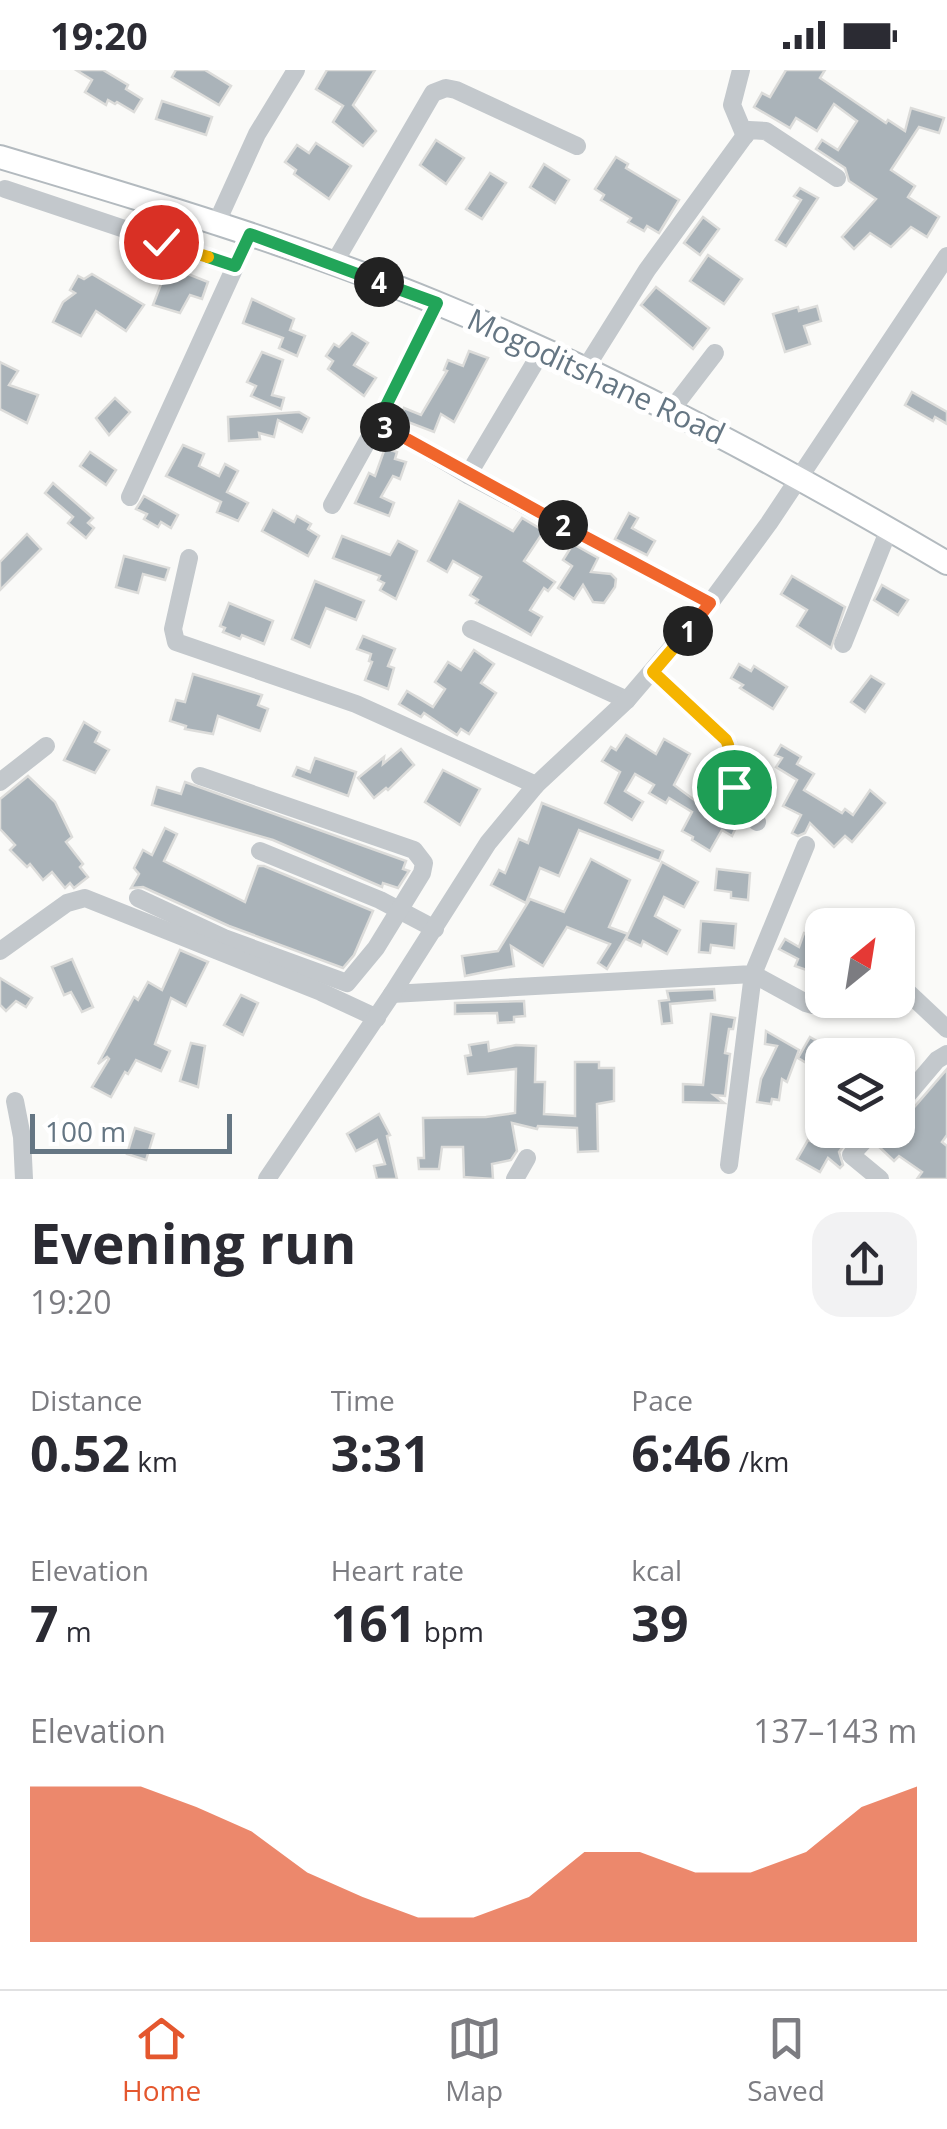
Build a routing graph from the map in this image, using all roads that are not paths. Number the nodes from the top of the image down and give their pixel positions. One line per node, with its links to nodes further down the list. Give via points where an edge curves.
1 (296, 70): 11 (street)
2 (742, 70): 3 (street, via 732,105)
3 (745, 136): 7 (street, via 756,128 766,131); 20 (street)
4 (577, 146): 15 (street, via 456,90 434,93)
5 (6, 159): 6 (main road, Mogoditshane Road); 8 (street)
6 (60, 174): 9 (street); 10 (main road, Mogoditshane Road)
7 (838, 178)
8 (2, 194): 9 (street)
9 (56, 206): 13 (street)
10 (166, 206): 11 (main road, Mogoditshane Road); 13 (street)
11 (217, 222): 12 (main road, Mogoditshane Road)
12 (250, 234): 15 (main road, Mogoditshane Road); 16 (street)
13 (161, 242): 16 (street)
14 (947, 256): 24 (street)
15 (333, 264): 17 (main road, Mogoditshane Road)
16 (235, 266): 25 (street)
17 (437, 303): 18 (main road, Mogoditshane Road); 22 (street)
18 (544, 350): 20 (main road, Mogoditshane Road); 23 (street)
19 (715, 354): 21 (street)
20 (585, 369): 21 (main road, Mogoditshane Road)
21 (672, 409): 24 (main road, Mogoditshane Road)
22 (378, 422): 23 (street); 26 (street)
23 (468, 474): 30 (street)
24 (799, 476): 27 (main road, Mogoditshane Road); 30 (street)
25 (130, 497)
26 (332, 505)
27 (889, 528): 29 (main road, Mogoditshane Road); 32 (street)
28 (189, 558): 38 (street, via 176,642 356,704)
29 (947, 562)
30 (710, 603): 33 (street)
31 (470, 629): 34 (street)
32 (843, 644)
33 (653, 672): 34 (street); 39 (street, via 730,745 730,780)
34 (627, 700): 38 (street)
35 (46, 746): 37 (street)
36 (200, 776): 43 (street, via 414,850 424,862 422,873)
37 (0, 782)
38 (536, 785): 44 (street, via 488,843)
39 (757, 822)
40 (806, 845): 46 (street)
41 (260, 851): 43 (street)
42 (138, 898): 43 (street, via 346,983 376,948)
43 (397, 908): 44 (street)
44 (435, 928): 47 (street)
45 (0, 951): 50 (street, via 75,898 86,898)
46 (753, 974): 47 (street); 49 (street); 57 (street)
47 (392, 994): 50 (street)
48 (915, 999): 51 (street)
49 (805, 1003)
50 (377, 1018): 59 (street)
51 (947, 1029)
52 (947, 1054): 53 (street)
53 (915, 1086)
54 (15, 1101): 58 (street)
55 (856, 1148): 61 (street, via 851,1157)
56 (527, 1158): 60 (street)
57 (729, 1165)
58 (24, 1179)
59 (267, 1179)
60 (515, 1179)
61 (880, 1179)

